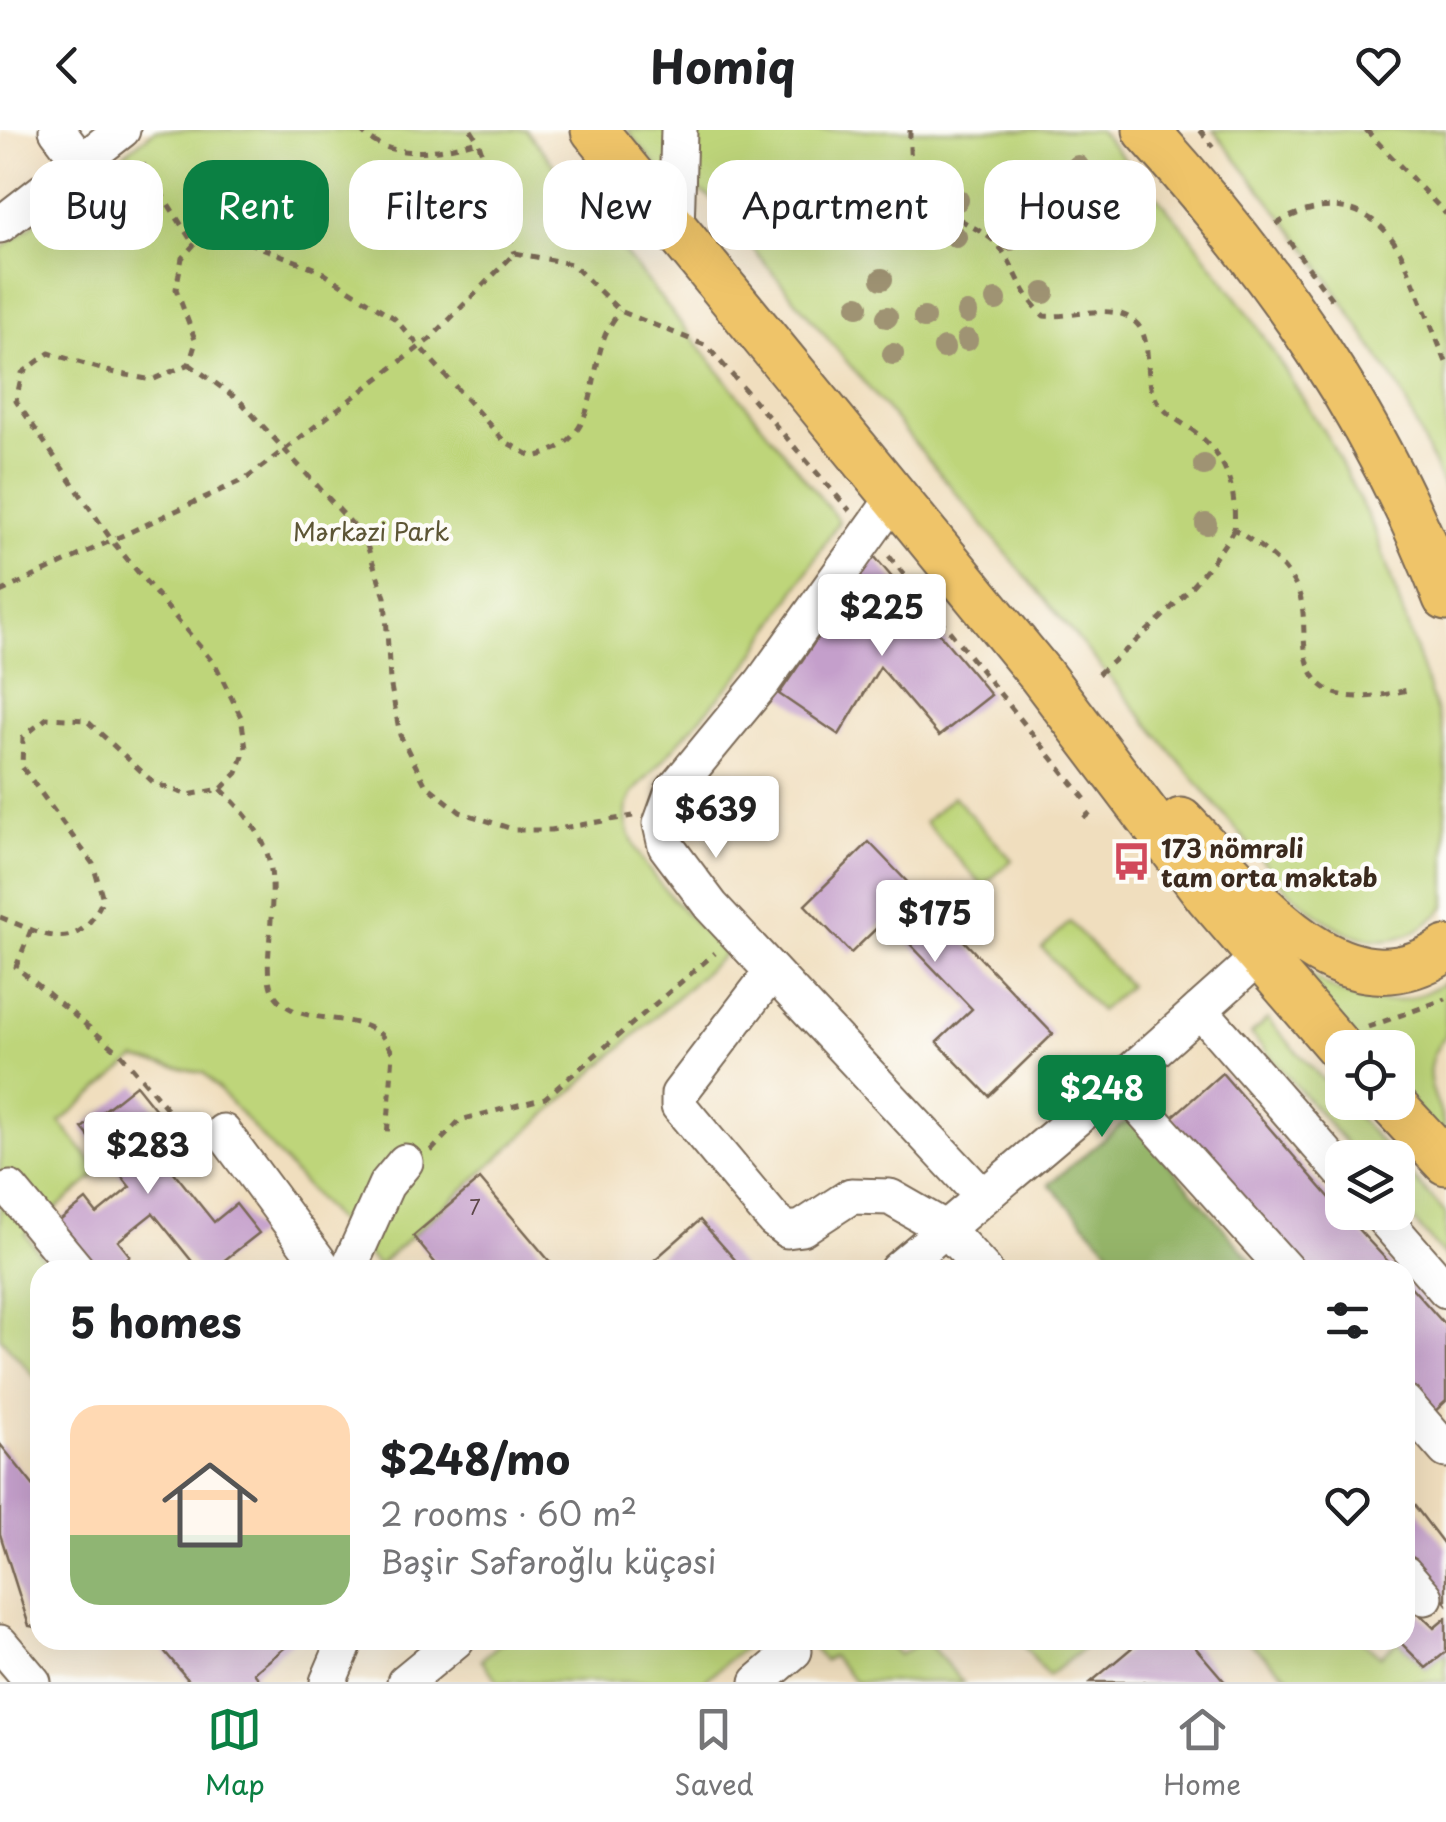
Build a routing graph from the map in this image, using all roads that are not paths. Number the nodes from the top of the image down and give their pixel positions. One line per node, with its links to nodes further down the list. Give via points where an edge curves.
1 (57, 130): 6 (street)
2 (122, 130): 7 (street)
3 (594, 130): 8 (main road)
4 (679, 130): 9 (street)
5 (1146, 130): 14 (main road, via 1316,342 1394,479)
6 (80, 160)
7 (84, 160)
8 (619, 160)
9 (678, 160)
10 (30, 202): 11 (street)
11 (0, 226)
12 (687, 245): 13 (main road)
13 (875, 508): 15 (main road); 18 (street, via 762,683 673,791 661,824 681,870)
14 (1446, 598)
15 (1040, 676): 16 (main road, via 1288,931 1324,956 1356,969 1392,972); 17 (main road)
16 (1446, 949)
17 (1259, 957): 19 (street); 20 (main road)
18 (772, 972): 28 (street); 29 (street, via 679,1094 679,1106 787,1230 802,1228 851,1196 890,1197)
19 (1200, 1010): 21 (street); 24 (street)
20 (1341, 1030)
21 (1118, 1083): 28 (street); 36 (street)
22 (1407, 1120): 26 (main road)
23 (223, 1132): 32 (street)
24 (1325, 1153)
25 (406, 1162): 33 (street, via 386,1184)
26 (1446, 1162)
27 (10, 1189): 31 (street)
28 (983, 1197): 29 (street)
29 (946, 1229): 34 (street); 35 (street)
30 (1394, 1230): 37 (street)
31 (69, 1260)
32 (318, 1260)
33 (352, 1260)
34 (909, 1260)
35 (975, 1260)
36 (1277, 1260)
37 (1446, 1290)
38 (1415, 1414): 39 (street)
39 (1446, 1450)
40 (0, 1643): 44 (street)
41 (342, 1650): 45 (street)
42 (444, 1650): 46 (street)
43 (794, 1651): 47 (street)
44 (33, 1682)
45 (328, 1682)
46 (404, 1682)
47 (758, 1682)

